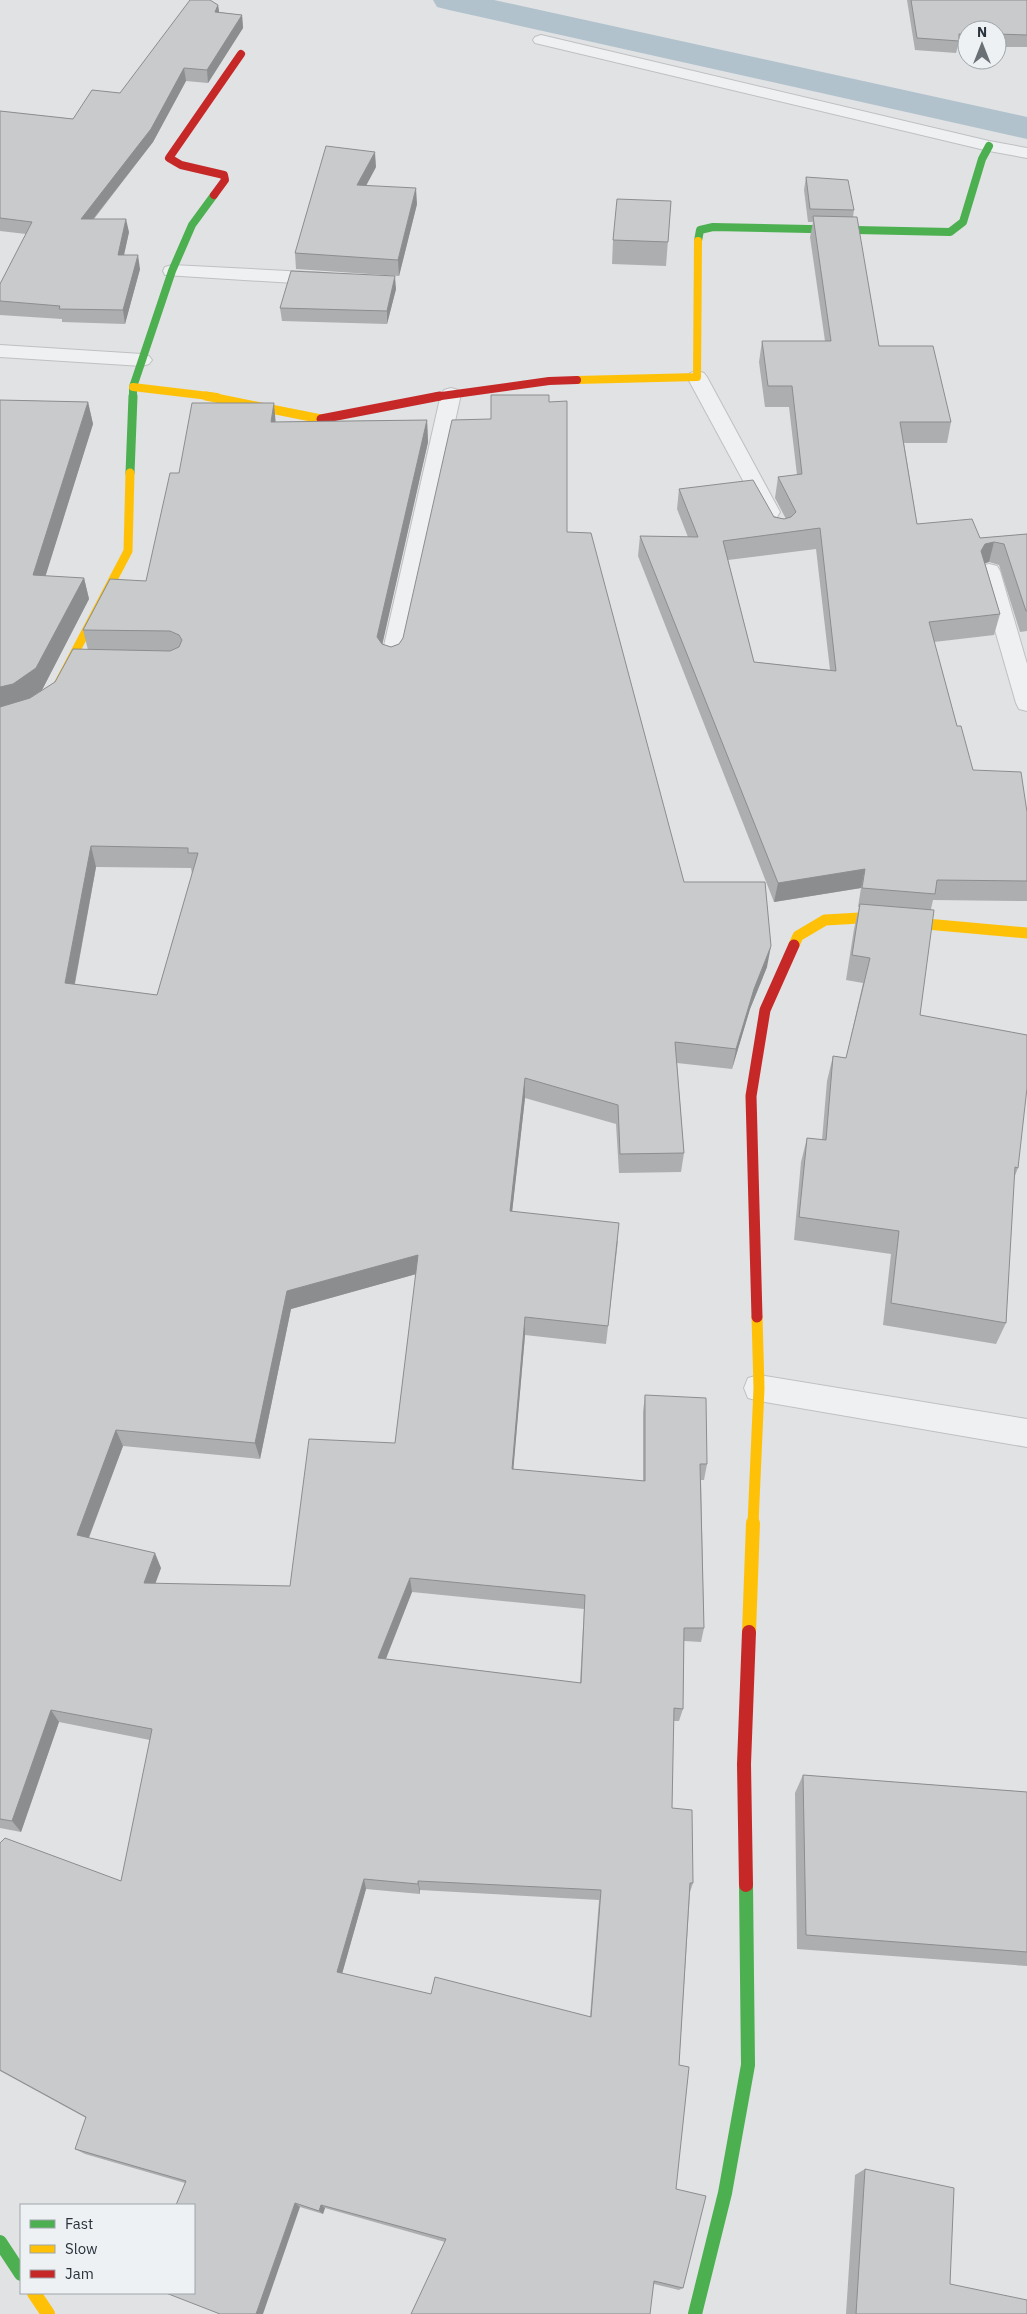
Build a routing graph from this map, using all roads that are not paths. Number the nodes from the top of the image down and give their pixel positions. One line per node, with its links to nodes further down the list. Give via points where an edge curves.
1 (541, 40): 3 (street)
2 (240, 54): 5 (street, via 169,158 181,165 218,170 225,180 192,225)
3 (989, 146): 4 (street); 9 (street, via 963,222 950,232 713,227 700,230)
4 (1027, 153)
5 (172, 271): 6 (street); 8 (street)
6 (345, 280)
7 (0, 351): 8 (street)
8 (142, 360): 10 (street)
9 (697, 377): 11 (street, via 579,378); 12 (street)
10 (133, 387): 11 (street, via 222,398 326,420); 16 (street, via 128,551 81,661 40,707 23,716)
11 (450, 394): 14 (street)
12 (780, 531)
13 (989, 571): 15 (street)
14 (392, 659)
15 (1027, 703)
16 (0, 720)
17 (1027, 933): 18 (street, via 860,918 825,920 798,936 765,1010 751,1096)
18 (759, 1388): 19 (street); 24 (street, via 744,1764 748,2065 725,2193)
19 (1027, 1433)
20 (0, 2242): 21 (street)
21 (20, 2272)
22 (35, 2294): 23 (street)
23 (48, 2314)
24 (694, 2314)

